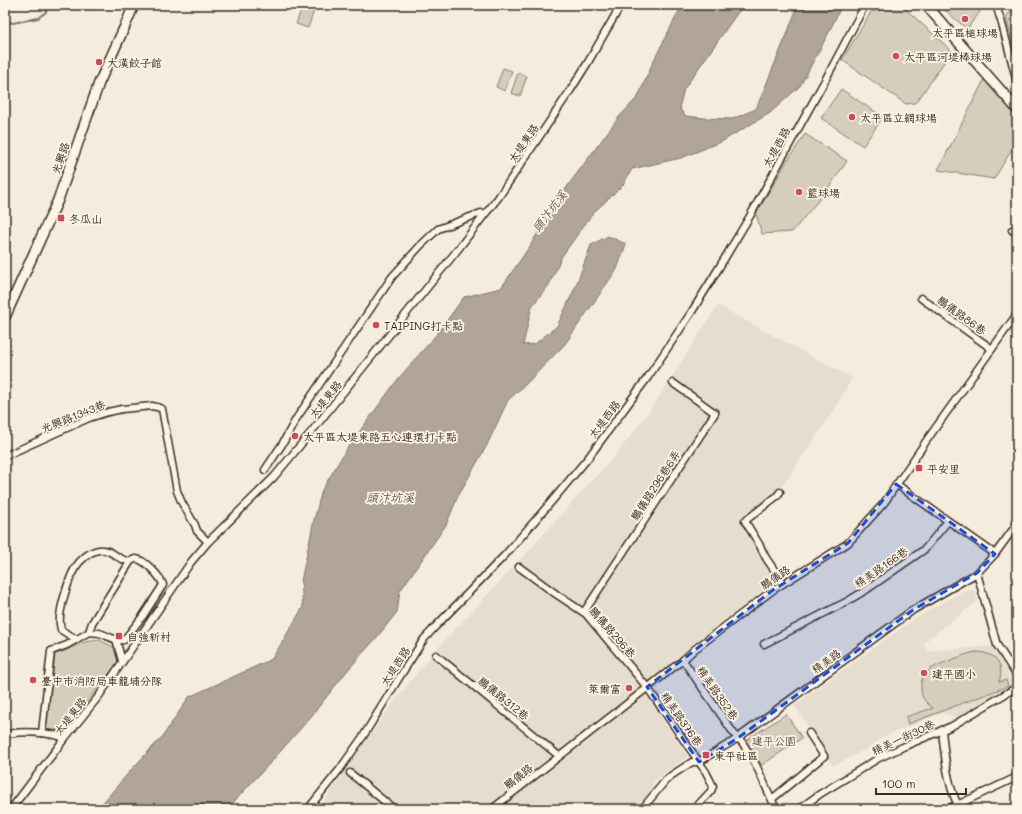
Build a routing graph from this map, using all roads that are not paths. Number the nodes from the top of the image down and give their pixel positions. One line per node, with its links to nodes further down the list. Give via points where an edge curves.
1 (134, 5): 11 (main road, 光興路, via 99,83 58,200)
2 (621, 5): 20 (street, 太堤東路, via 570,91 494,203 274,477)
3 (864, 5): 53 (street, 太堤西路, via 746,222 691,313 648,377 588,458 506,555 424,639 364,735)
4 (926, 5): 7 (main road)
5 (996, 5): 6 (street)
6 (1017, 82)
7 (1017, 109)
8 (481, 213): 15 (street, via 438,229 392,277 296,419)
9 (921, 298): 12 (street, 鵬儀路86巷)
10 (1017, 314): 12 (street, 鵬儀路)
11 (5, 317)
12 (992, 349): 16 (street, 鵬儀路)
13 (673, 383): 26 (street, 鵬儀路296巷6弄, via 715,413)
14 (5, 456): 20 (street, 光興路1343巷, via 108,412 157,407 162,409 177,491 197,531)
15 (265, 470)
16 (896, 484): 18 (street); 25 (street, 鵬儀路, via 884,503 848,543)
17 (780, 492): 25 (street, via 745,520)
18 (948, 521): 21 (street); 30 (street, 精美路166巷, via 925,549 866,590)
19 (1017, 524): 21 (street, 精美路)
20 (208, 542): 32 (street, 太堤東路)
21 (996, 554): 24 (street, 精美路)
22 (130, 562): 27 (street); 28 (street, via 110,551 99,550 82,559 70,580 59,623 61,630); 29 (street, via 136,559 145,563 160,579 162,585 124,640)
23 (519, 567): 26 (street, 鵬儀路296巷)
24 (976, 573): 35 (street, via 997,645); 44 (street, 精美路, via 913,610)
25 (782, 583): 34 (street, 鵬儀路)
26 (584, 612): 37 (street, 鵬儀路296巷)
27 (89, 632): 28 (street); 29 (street)
28 (76, 639): 40 (street, via 51,651)
29 (116, 640): 32 (street)
30 (764, 644)
31 (436, 655): 45 (street, 鵬儀路312巷)
32 (122, 659): 43 (street, 太堤東路, via 99,696)
33 (1017, 659): 35 (street)
34 (683, 660): 37 (street, 鵬儀路); 44 (street, 精美路352巷)
35 (1009, 663): 36 (street)
36 (1017, 676)
37 (647, 687): 45 (street, 鵬儀路); 46 (street, 精美路376巷)
38 (1017, 687): 39 (street, 精美一街30巷)
39 (942, 730): 50 (street, via 945,759); 58 (street, 精美一街30巷, via 879,758)
40 (42, 733): 42 (street, via 9,733); 43 (street)
41 (809, 733): 49 (street, via 824,756)
42 (5, 736)
43 (65, 738): 52 (street, 太堤東路)
44 (737, 738): 46 (street, 精美路); 49 (street, 精美路352巷, via 756,765)
45 (559, 756): 51 (street, 鵬儀路)
46 (699, 762): 55 (street, 精美路, via 692,762 672,775); 56 (street, 精美路376巷, via 713,786)
47 (350, 773): 54 (street)
48 (1017, 777): 50 (street)
49 (772, 799): 57 (street, 精美路352巷)
50 (959, 807): 59 (street)
51 (494, 808)
52 (11, 809)
53 (308, 809)
54 (394, 809)
55 (642, 809)
56 (694, 809)
57 (776, 809)
58 (799, 809)
59 (946, 809)

